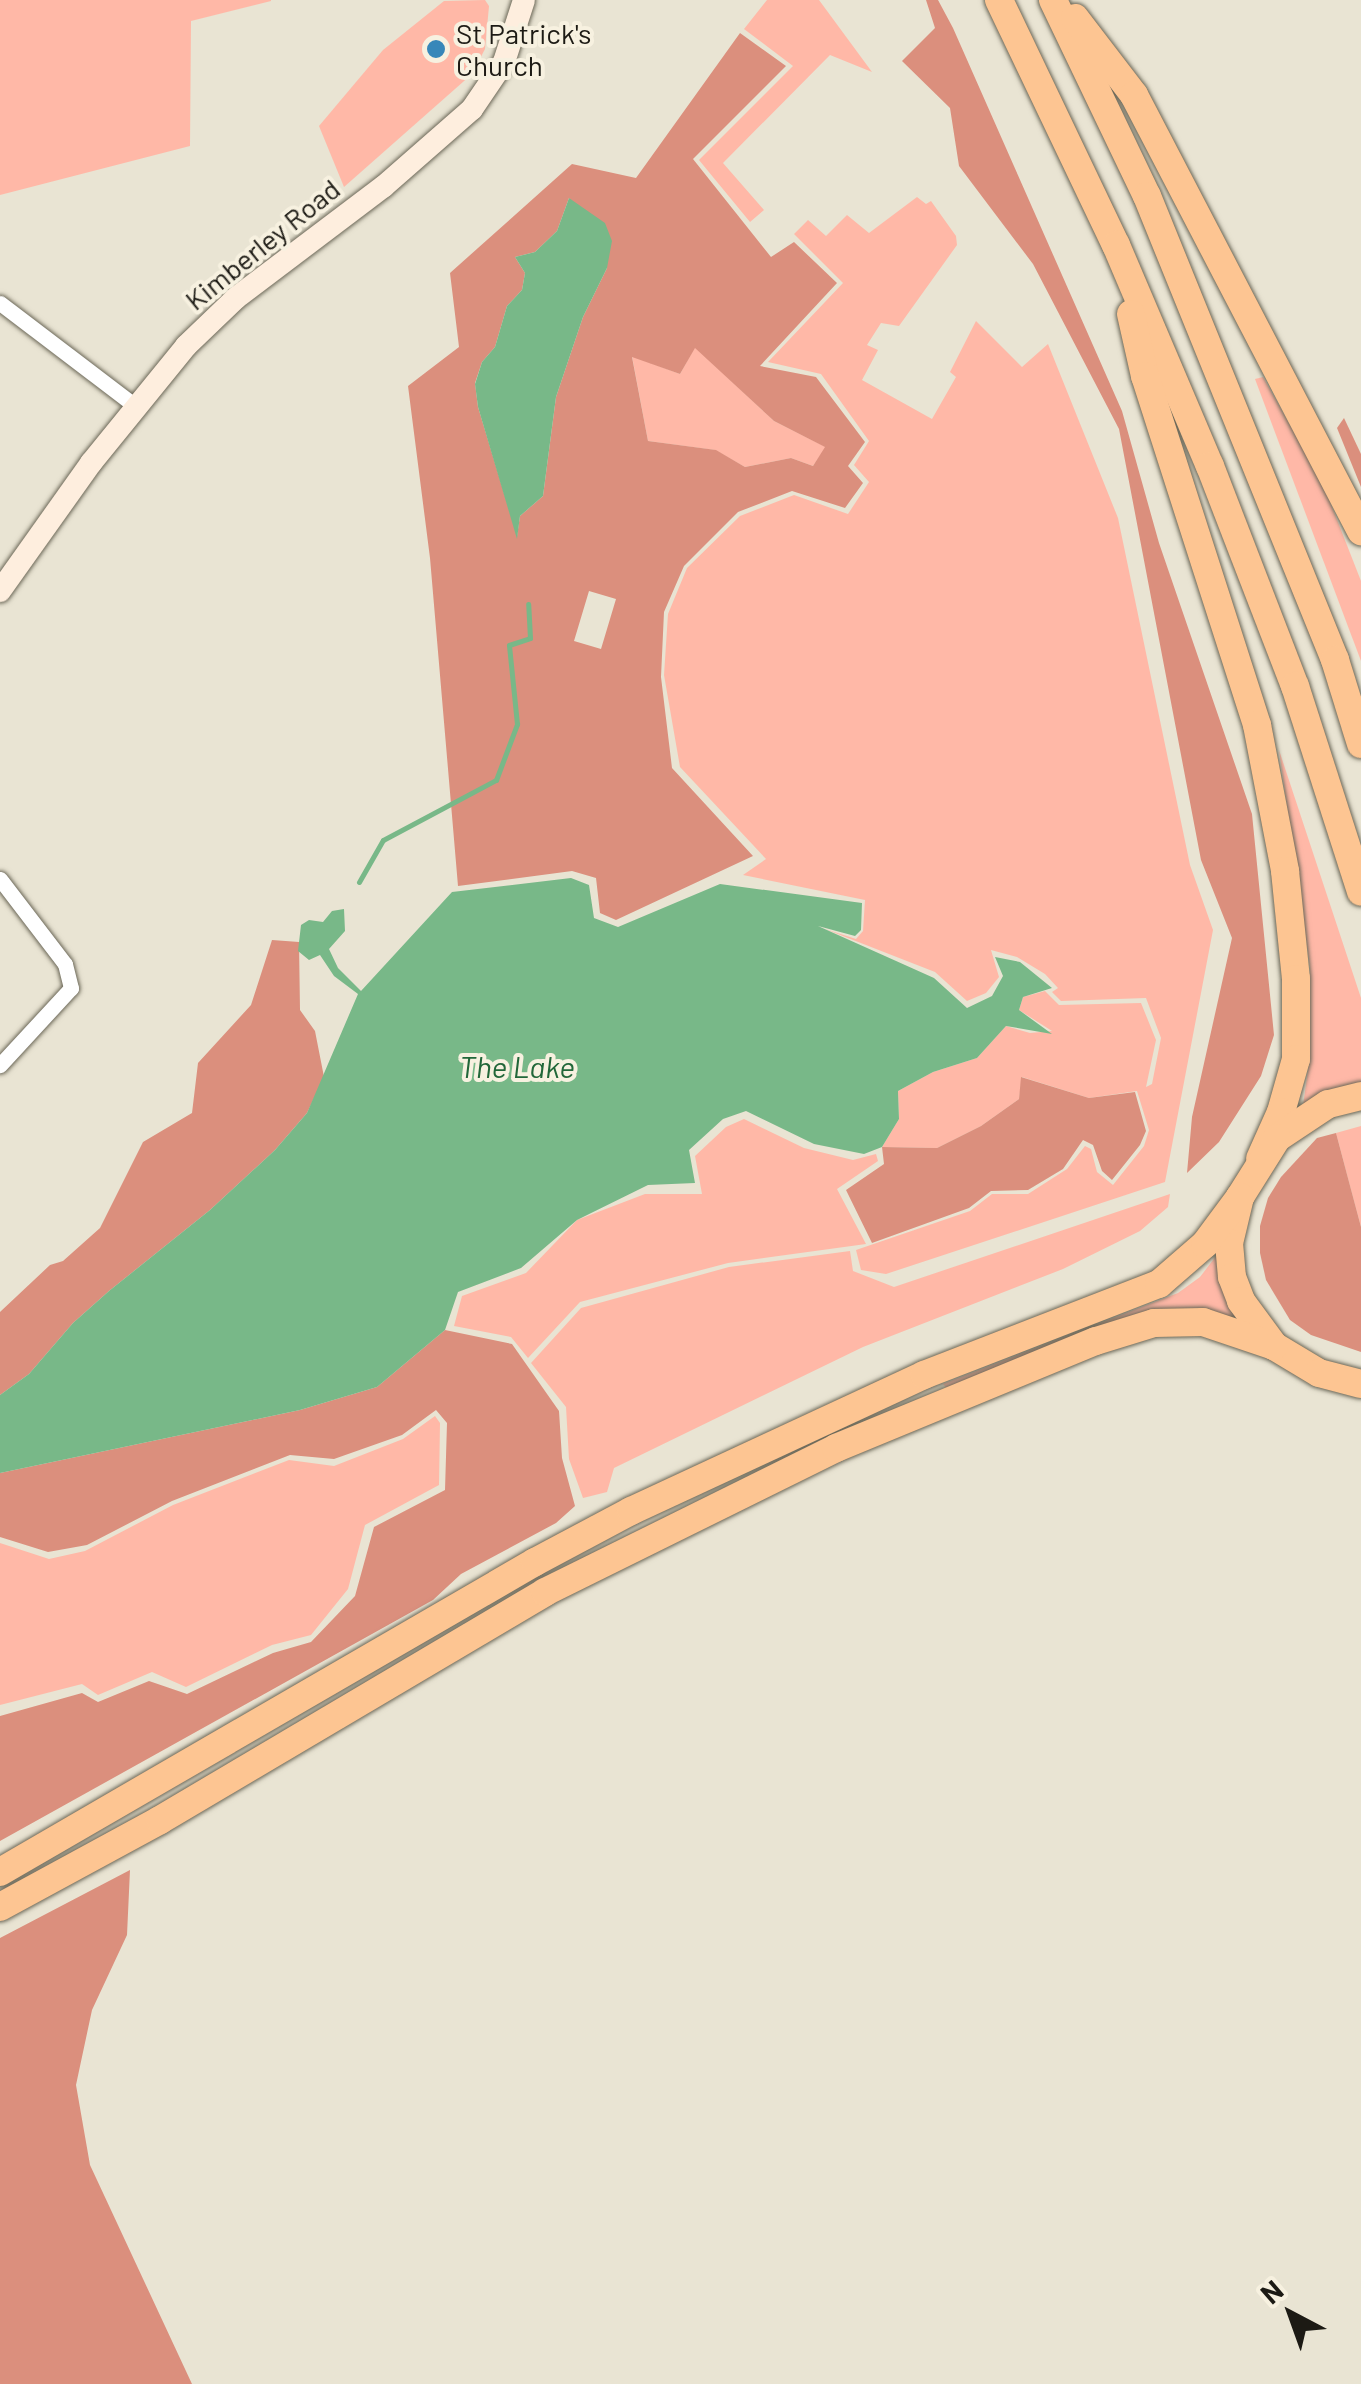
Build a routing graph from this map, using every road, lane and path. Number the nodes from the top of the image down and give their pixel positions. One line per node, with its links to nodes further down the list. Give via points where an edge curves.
1 (524, 0): 7 (street, Kimberley Road, via 504,62 472,110 236,298)
2 (999, 0): 5 (highway)
3 (1053, 0): 10 (highway, via 1147,196 1335,660)
4 (1062, 0): 8 (highway, via 1134,95)
5 (1116, 245): 12 (highway, via 1295,686); 15 (highway, via 1145,376 1257,725 1285,871 1296,1060)
6 (0, 303): 7 (street)
7 (135, 406): 9 (street, Kimberley Road)
8 (1361, 530)
9 (0, 591)
10 (1361, 744)
11 (0, 879): 13 (street, via 66,964 71,988)
12 (1361, 892)
13 (0, 1066)
14 (1361, 1096): 15 (highway, via 1303,1118)
15 (1260, 1158): 16 (highway)
16 (1240, 1197): 17 (highway, via 1230,1228 1232,1278); 20 (highway, via 1204,1244 1159,1284 924,1375 631,1511)
17 (1274, 1346): 18 (highway); 21 (highway, via 1203,1322 1154,1323 836,1448 545,1592)
18 (1351, 1382): 19 (highway)
19 (1361, 1402)
20 (0, 1872)
21 (0, 1907)

